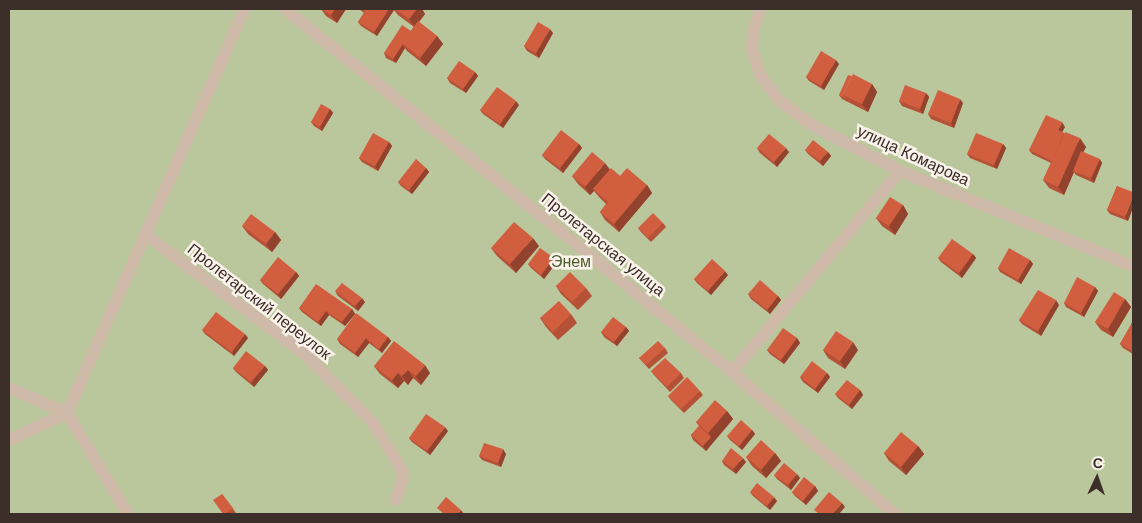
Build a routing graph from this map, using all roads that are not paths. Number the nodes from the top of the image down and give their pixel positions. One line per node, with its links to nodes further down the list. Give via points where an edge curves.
1 (244, 9): 5 (street)
2 (285, 9): 7 (street, Пролетарская улица)
3 (760, 9): 4 (street, улица Комарова, via 752,50 760,75 778,99 810,124)
4 (900, 171): 6 (street, улица Комарова); 7 (street)
5 (145, 234): 9 (street); 11 (street, Пролетарский переулок, via 306,355 373,424 402,470 403,478)
6 (1133, 266)
7 (732, 372): 13 (street, Пролетарская улица)
8 (9, 388): 9 (street)
9 (67, 413): 10 (street); 12 (street)
10 (9, 440)
11 (396, 500)
12 (128, 514)
13 (895, 514)

